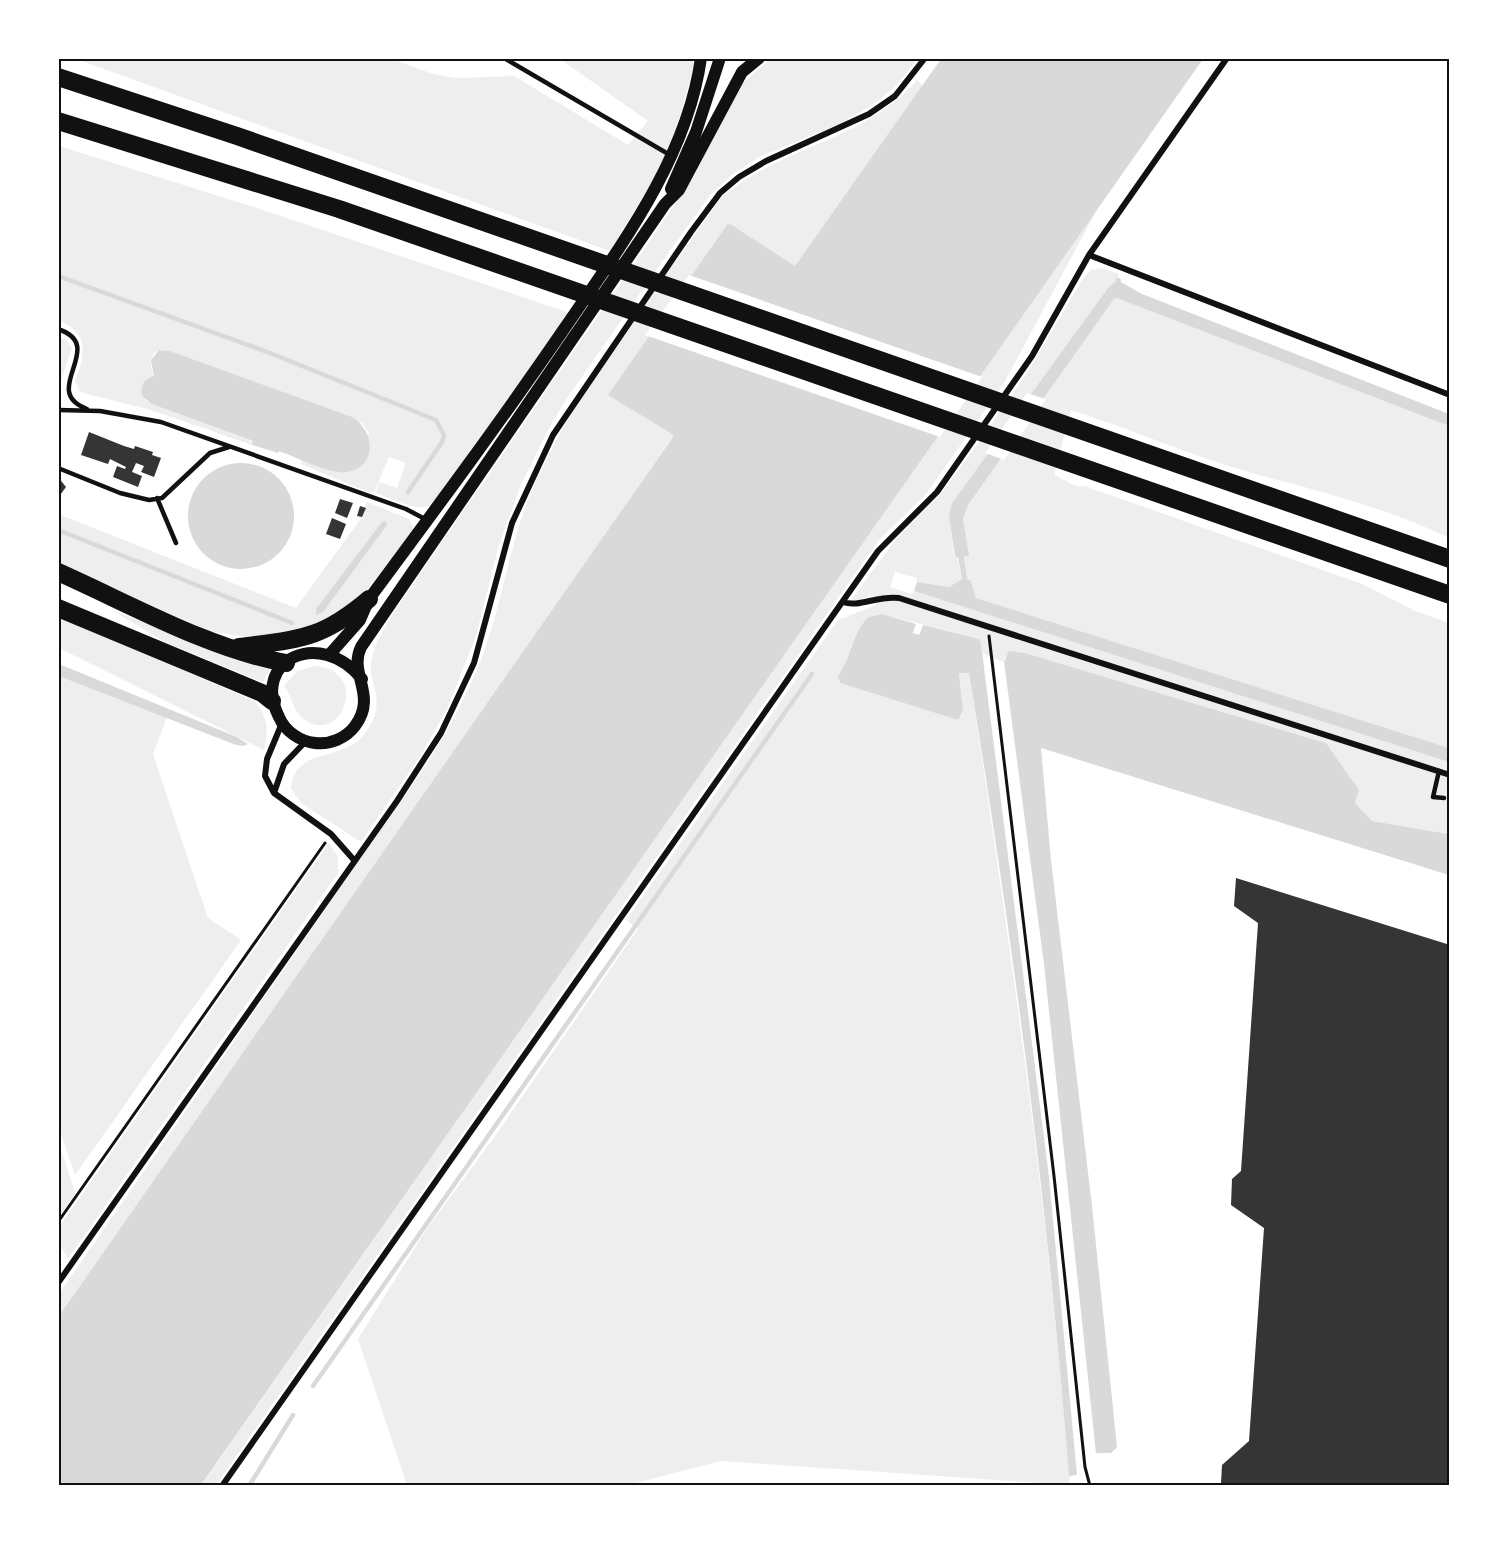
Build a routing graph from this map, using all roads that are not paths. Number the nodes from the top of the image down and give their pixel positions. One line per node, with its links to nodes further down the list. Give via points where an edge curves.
1 (504, 58): 9 (lane)
2 (701, 58): 9 (main road)
3 (720, 58): 10 (main road)
4 (759, 58): 11 (main road, via 742,72 679,190)
5 (924, 58): 39 (street, via 895,96 869,114 739,177 720,193 691,232 554,435 512,523 474,663 441,733)
6 (1227, 58): 12 (street)
7 (58, 77): 22 (highway)
8 (58, 121): 24 (highway, via 339,209)
9 (671, 155): 10 (lane); 20 (main road, via 626,238)
10 (684, 161): 11 (main road)
11 (665, 204): 31 (main road, via 361,647 357,663)
12 (1089, 255): 14 (street); 26 (street, via 1032,356 947,477 878,551)
13 (58, 329): 16 (lane, via 68,332 79,353 68,380 71,399)
14 (1449, 395)
15 (59, 410): 16 (lane)
16 (92, 411): 17 (lane, via 161,422)
17 (231, 446): 19 (lane, via 210,453); 20 (lane, via 406,509)
18 (58, 468): 19 (lane, via 120,493 149,500)
19 (157, 498): 21 (lane)
20 (427, 521): 25 (main road)
21 (176, 543)
22 (1449, 559)
23 (58, 572): 28 (highway)
24 (1449, 595)
25 (369, 599): 28 (highway, via 331,628 305,638); 29 (main road, via 360,620)
26 (843, 602): 35 (street, via 899,598); 41 (street)
27 (58, 608): 32 (highway, via 262,693)
28 (234, 648): 30 (highway)
29 (330, 654): 30 (main road, via 307,653); 31 (main road, via 346,662)
30 (286, 663): 32 (main road, via 273,682)
31 (362, 679): 34 (main road, via 365,706 355,727 337,740)
32 (272, 701): 33 (main road)
33 (282, 723): 34 (main road); 37 (street, via 265,776)
34 (306, 741): 37 (street, via 284,764)
35 (1439, 771): 36 (street); 38 (lane, via 1433,797)
36 (1449, 775)
37 (274, 793): 39 (street, via 331,834)
38 (1444, 798)
39 (354, 860): 40 (street)
40 (58, 1283)
41 (222, 1485)

